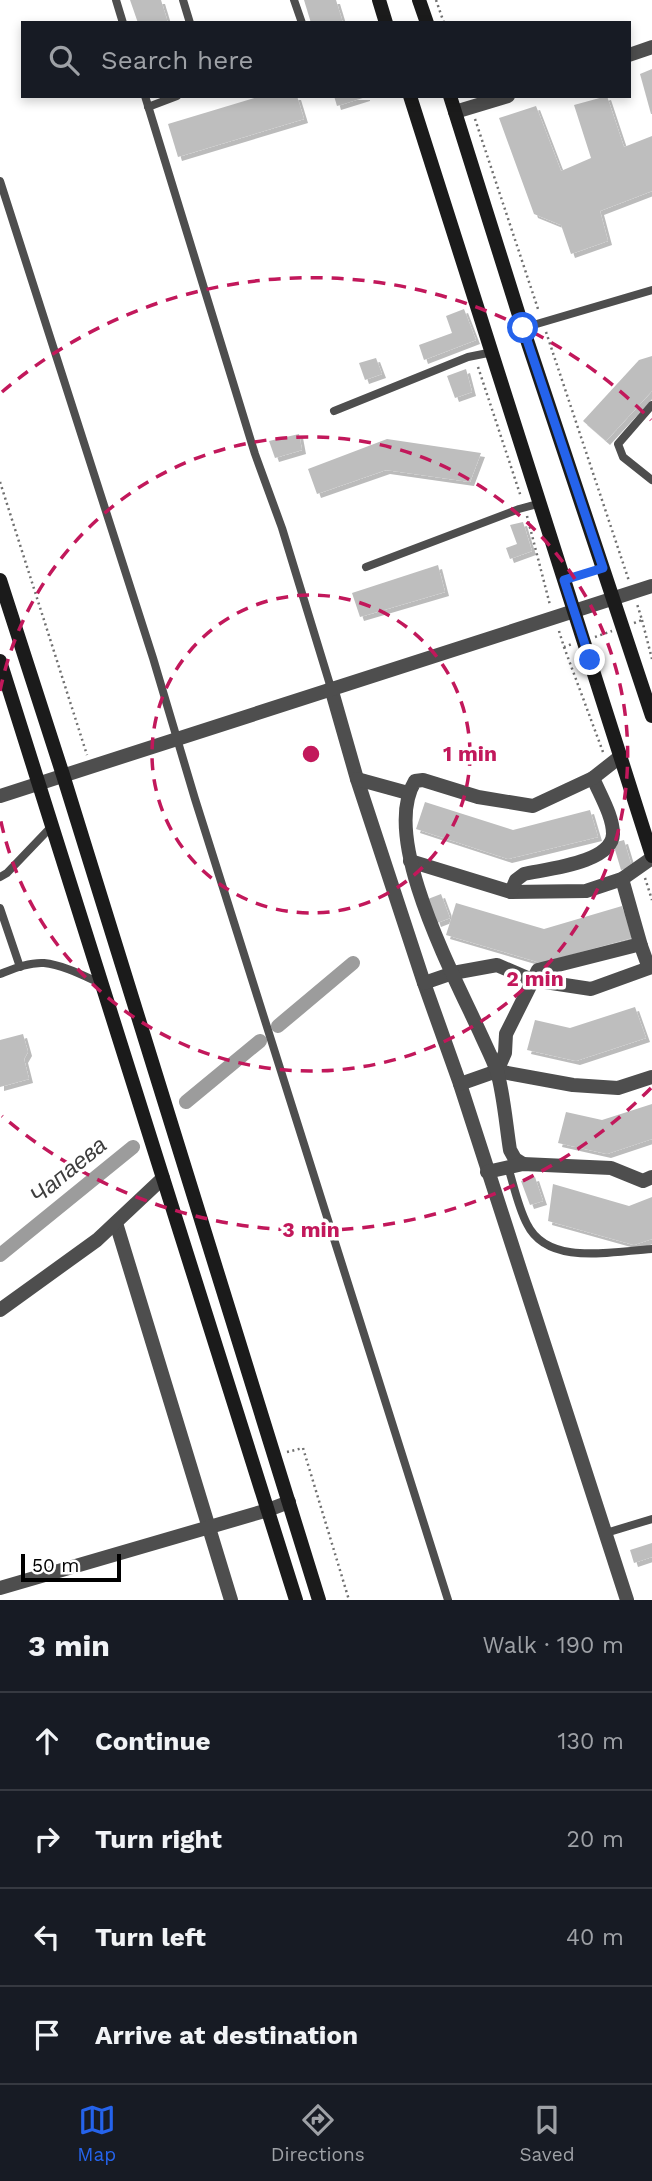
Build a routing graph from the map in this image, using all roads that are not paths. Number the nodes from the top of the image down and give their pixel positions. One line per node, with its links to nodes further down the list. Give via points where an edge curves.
1 (116, 0): 6 (lane)
2 (183, 0): 7 (lane)
3 (294, 0): 8 (lane)
4 (379, 0): 9 (main road)
5 (419, 0): 10 (main road)
6 (122, 21)
7 (189, 21)
8 (301, 21)
9 (385, 21)
10 (426, 21)
11 (652, 47): 12 (street)
12 (631, 54)
13 (146, 98): 18 (lane)
14 (172, 98): 18 (lane)
15 (411, 98): 23 (main road)
16 (451, 98): 19 (main road)
17 (503, 98): 19 (street)
18 (148, 107): 34 (lane)
19 (456, 112): 22 (main road)
20 (0, 181): 36 (lane)
21 (652, 290): 22 (lane)
22 (523, 328): 31 (main road)
23 (493, 352): 25 (lane); 27 (main road)
24 (652, 405): 26 (lane, via 618,444 623,457)
25 (334, 411)
26 (652, 480)
27 (541, 503): 28 (lane); 32 (main road)
28 (366, 567)
29 (0, 580): 38 (main road)
30 (652, 586): 31 (street)
31 (613, 598): 32 (street); 35 (main road)
32 (574, 612): 34 (street); 37 (main road)
33 (0, 661): 41 (main road)
34 (331, 688): 36 (street); 40 (street)
35 (652, 716)
36 (176, 739): 38 (street); 79 (lane)
37 (621, 756): 39 (street); 45 (main road)
38 (64, 775): 41 (street); 70 (main road)
39 (593, 778): 42 (street, via 533,806 478,797 424,780 415,781); 49 (street, via 610,818 613,837 608,847 592,859 524,874)
40 (357, 779): 42 (street); 57 (street)
41 (39, 784): 43 (street); 44 (main road)
42 (408, 793): 46 (street)
43 (0, 796)
44 (52, 826): 47 (lane); 58 (main road)
45 (652, 857): 48 (street)
46 (410, 861): 49 (street); 54 (street)
47 (0, 877)
48 (622, 879): 49 (street, via 586,891); 51 (street)
49 (511, 892)
50 (1, 915): 52 (lane)
51 (641, 946): 53 (street); 56 (street, via 538,970)
52 (20, 967): 55 (lane); 58 (lane, via 43,963)
53 (651, 971): 56 (street, via 591,989)
54 (453, 973): 56 (street, via 497,965); 57 (street); 59 (street)
55 (0, 974)
56 (532, 980): 59 (street, via 506,1034 505,1053)
57 (424, 983): 61 (street)
58 (102, 984): 66 (main road)
59 (497, 1071): 60 (street, via 618,1088); 61 (street); 62 (street, via 510,1150)
60 (652, 1077)
61 (460, 1084): 64 (street)
62 (523, 1164): 63 (street); 65 (street, via 611,1168 643,1181)
63 (508, 1167): 64 (street); 68 (lane, via 527,1227 548,1246 568,1254)
64 (487, 1172): 74 (street)
65 (652, 1177)
66 (163, 1178): 67 (street); 71 (main road)
67 (116, 1223): 69 (street); 73 (street)
68 (652, 1249)
69 (0, 1310)
70 (289, 1502): 71 (street); 78 (main road)
71 (268, 1510): 73 (street); 77 (main road)
72 (652, 1519): 74 (lane)
73 (209, 1527): 75 (street); 76 (street)
74 (607, 1532): 80 (street)
75 (0, 1588)
76 (231, 1600)
77 (296, 1600)
78 (320, 1600)
79 (448, 1600)
80 (627, 1600)

